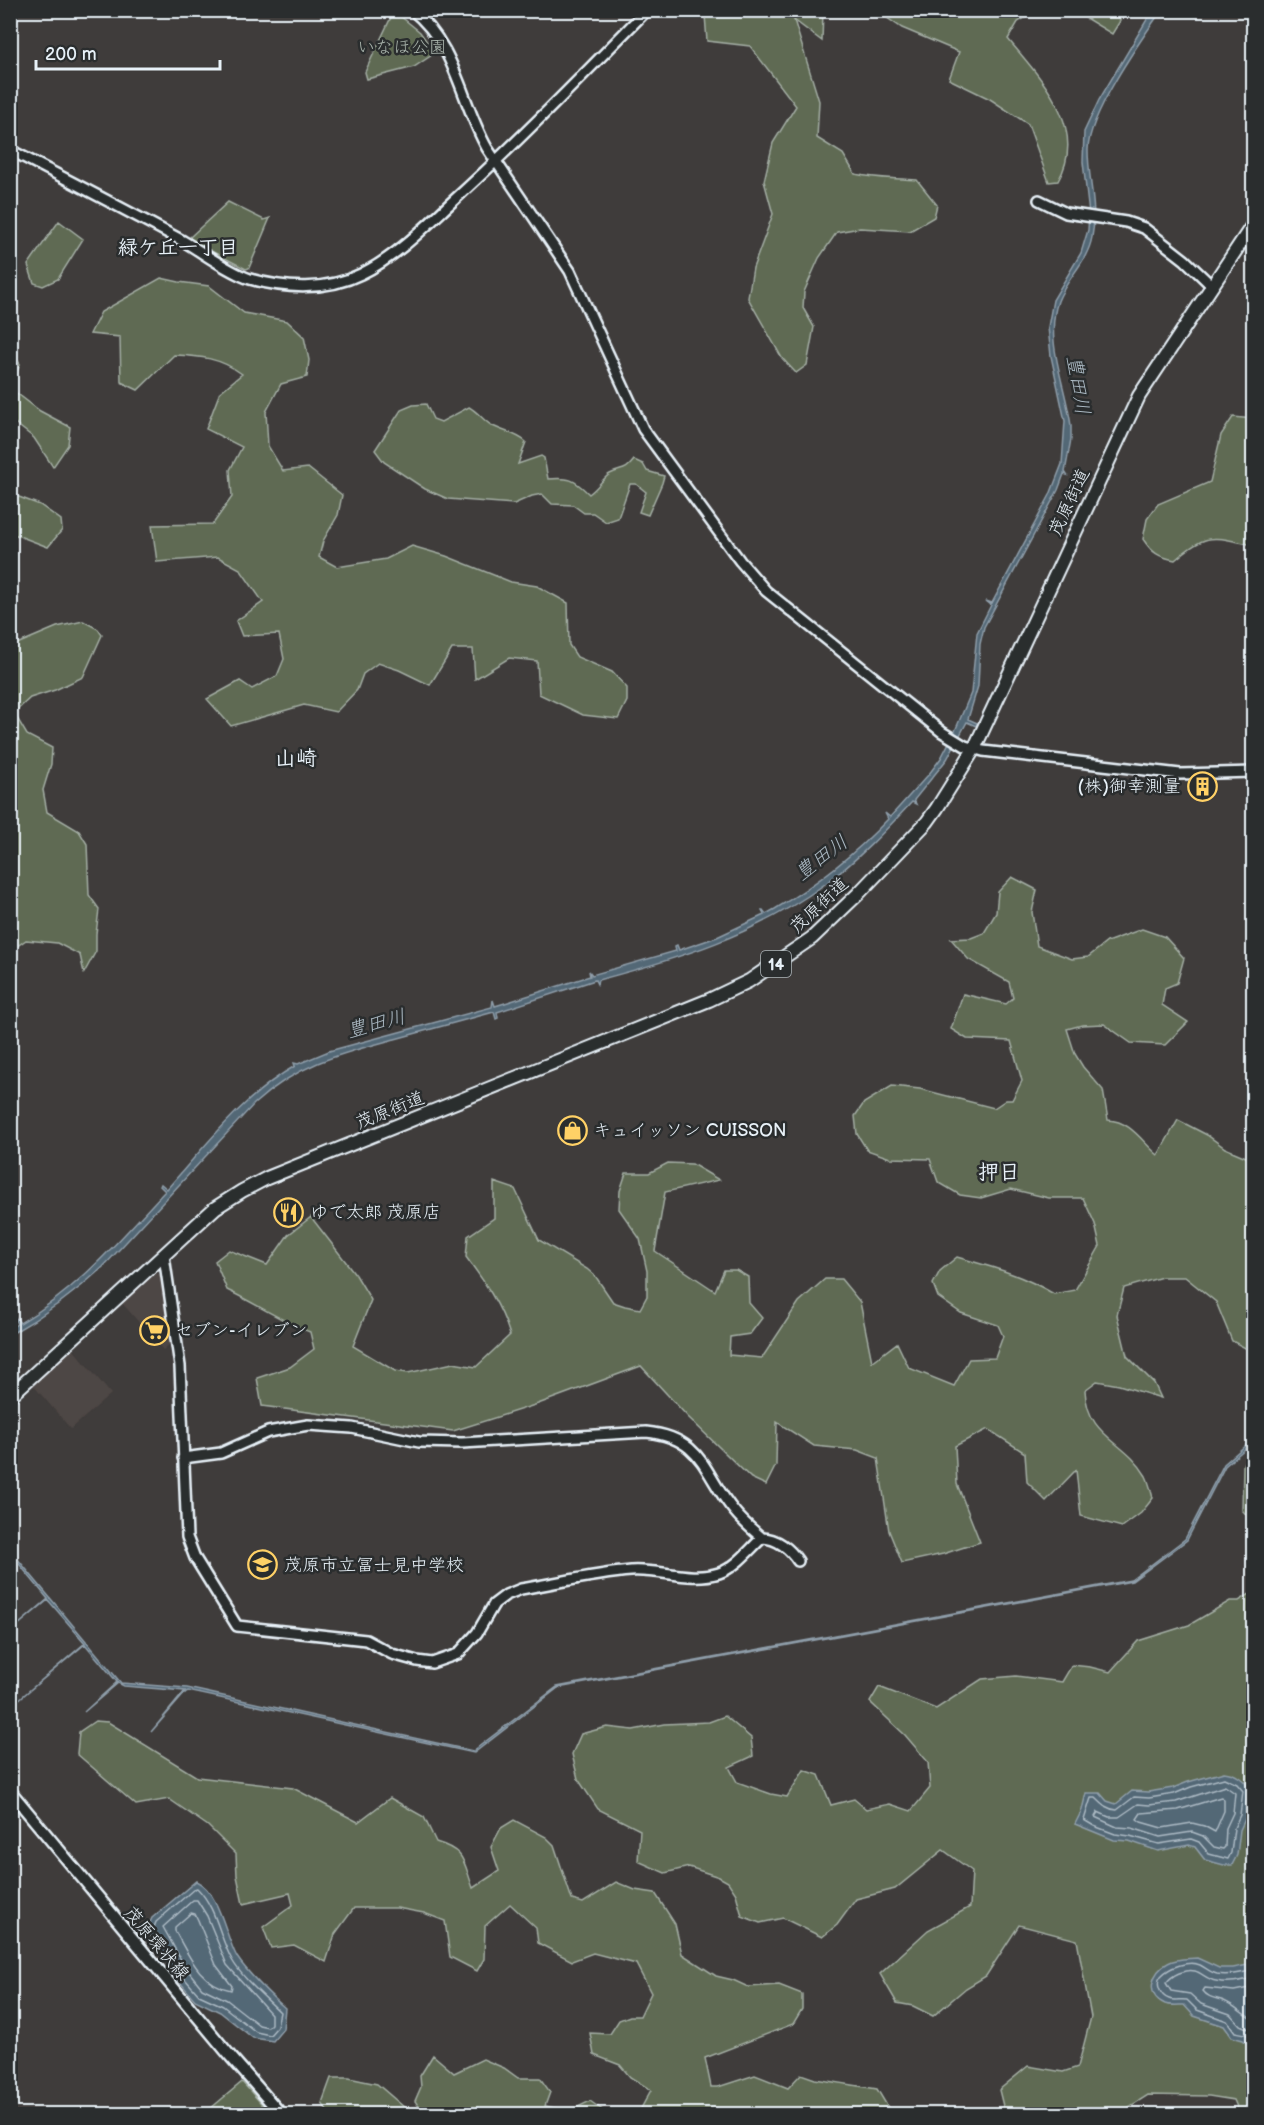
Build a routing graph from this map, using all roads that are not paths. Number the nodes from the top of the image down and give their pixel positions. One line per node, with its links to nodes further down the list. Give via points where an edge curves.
1 (412, 10): 4 (street, via 448,56 478,132)
2 (647, 10): 4 (street)
3 (10, 150): 4 (street, via 248,278 302,287 343,281 387,258)
4 (496, 162): 8 (street, via 570,271 643,429 747,570 766,591 942,732)
5 (1039, 200): 7 (street, via 1079,217 1144,228)
6 (1254, 223): 7 (main road, 茂原街道 / 14)
7 (1212, 286): 8 (main road, 茂原街道 / 14, via 1139,396)
8 (970, 747): 9 (street, via 1180,774); 10 (main road, 茂原街道 / 14, via 927,822 812,938 749,981 267,1178 215,1208)
9 (1254, 772)
10 (164, 1256): 11 (main road, 茂原街道 / 14); 12 (street, via 180,1366)
11 (10, 1396)
12 (183, 1458): 13 (street, via 221,1453 268,1432 308,1425 352,1428 419,1442 462,1443 663,1433 676,1438 700,1458 734,1512); 13 (street, via 191,1550 237,1626 366,1640 417,1662 432,1663 458,1654 477,1633 494,1604 521,1589 632,1571 718,1574)
13 (762, 1538): 14 (street, via 777,1542)
14 (798, 1560)
15 (10, 1791): 16 (main road, 茂原環状線)
16 (281, 2115)

